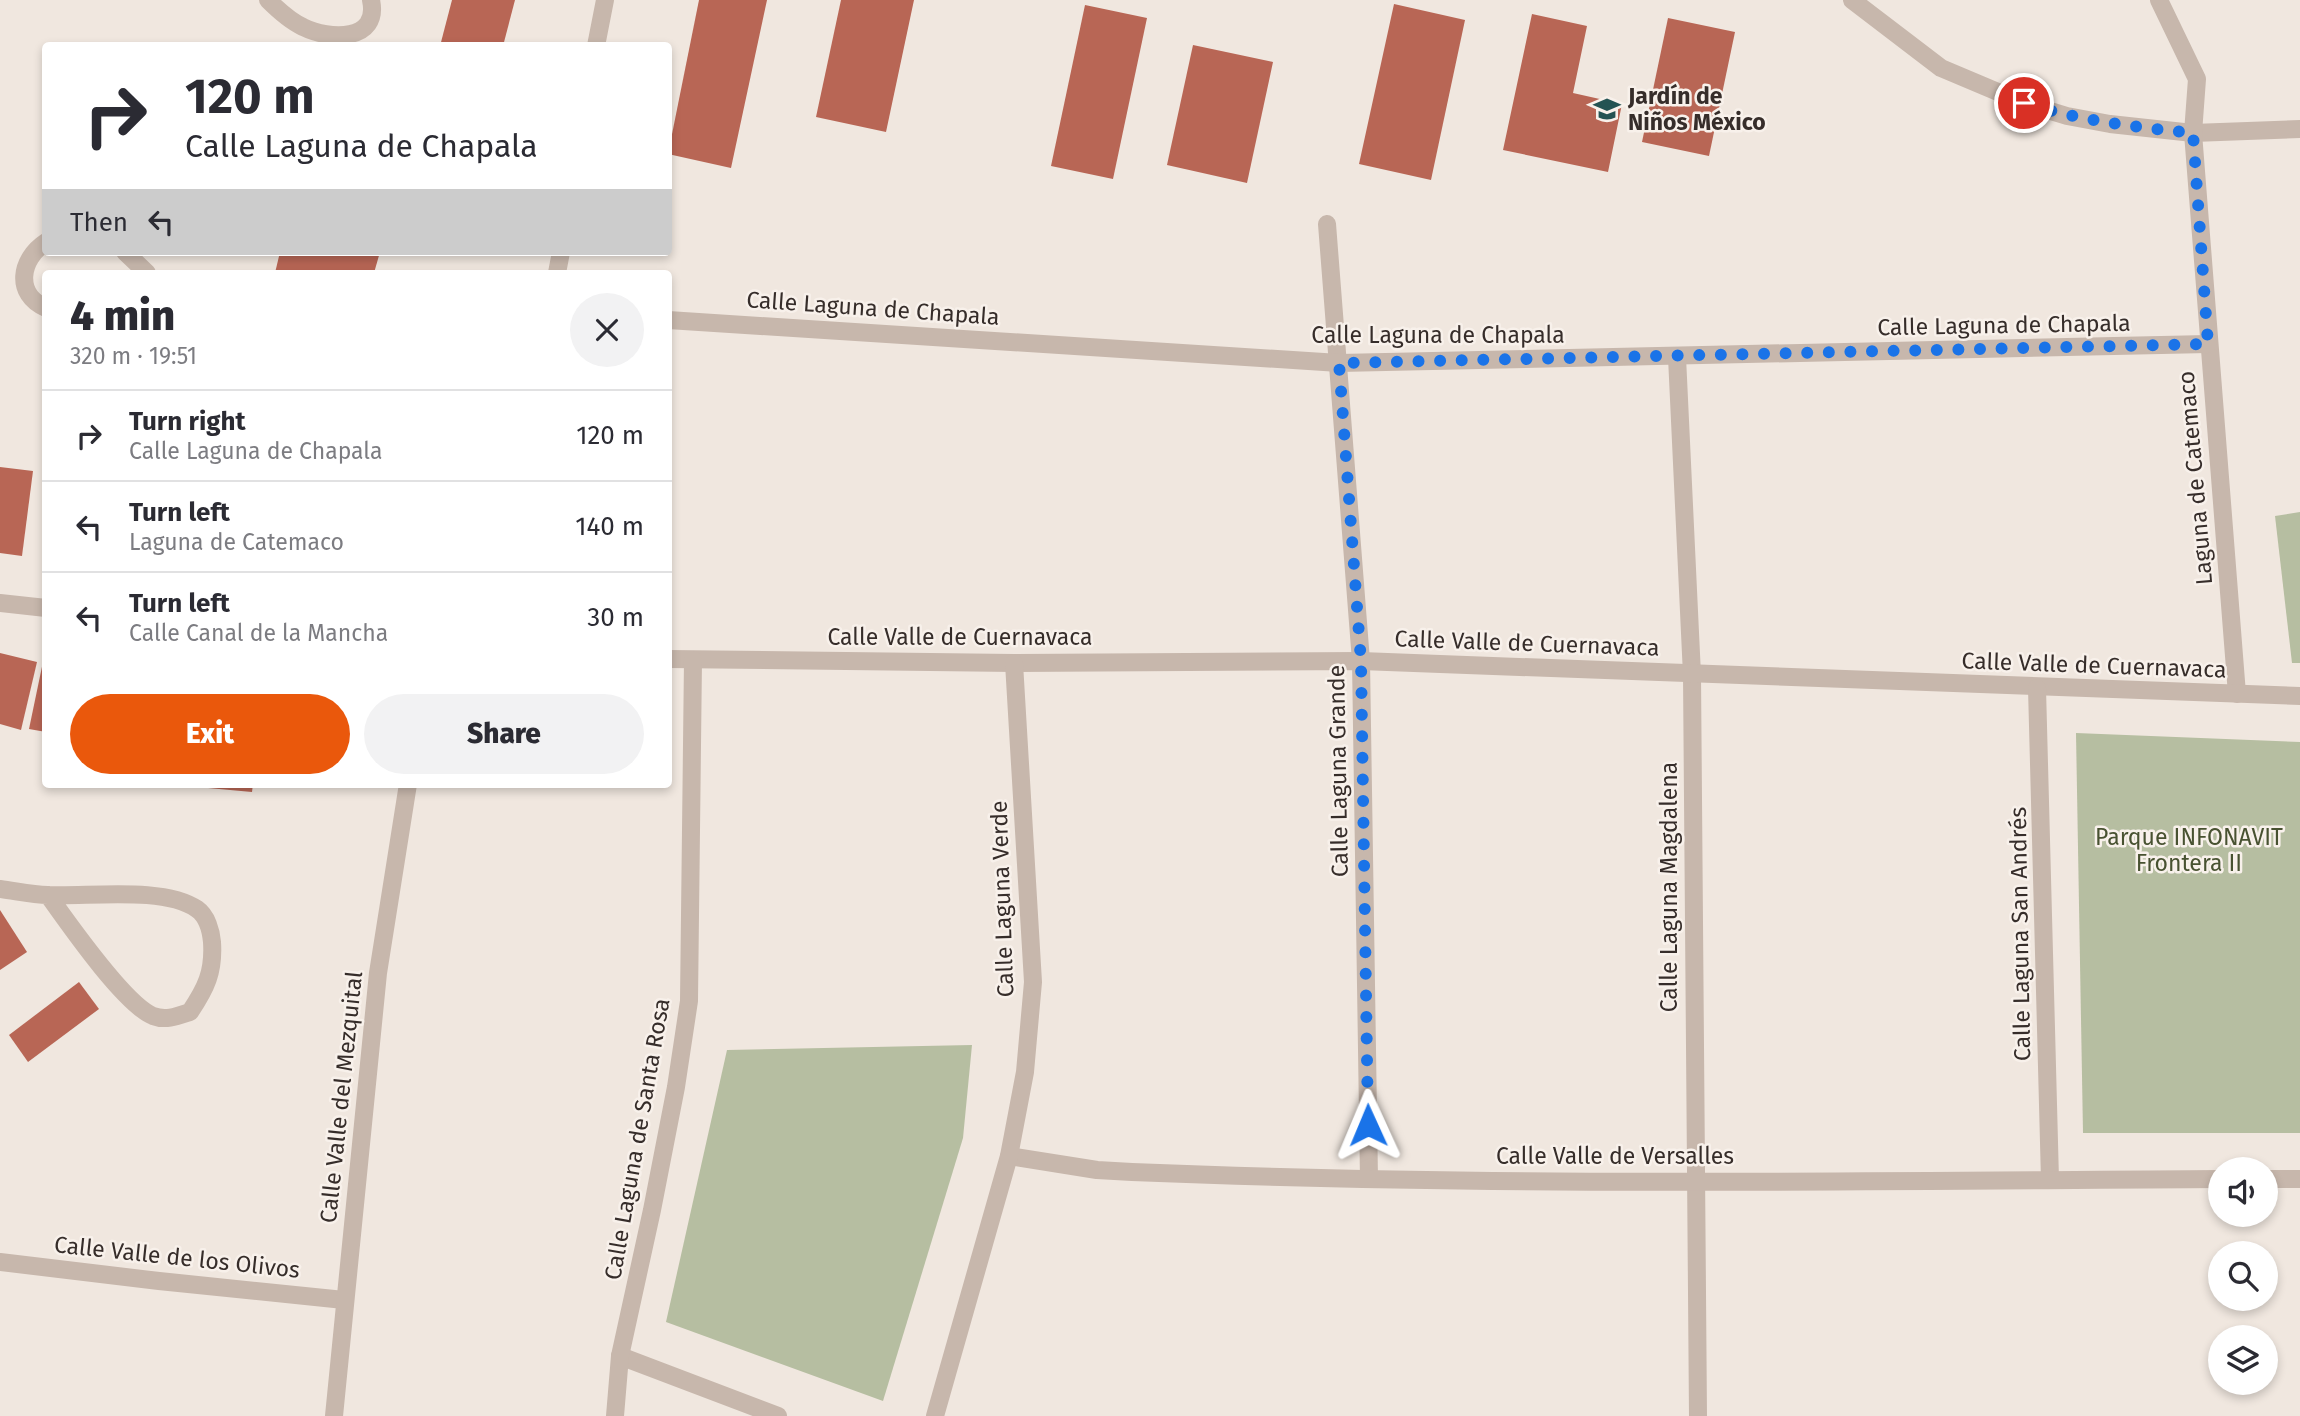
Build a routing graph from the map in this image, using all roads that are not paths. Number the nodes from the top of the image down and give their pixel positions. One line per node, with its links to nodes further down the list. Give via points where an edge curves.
1 (268, 0): 2 (street, via 301,27 339,37 363,28 371,18)
2 (370, 0)
3 (605, 0): 6 (street)
4 (1852, 0): 8 (street, via 1941,68 2024,103 2110,124)
5 (2160, 0): 8 (street, Laguna de Catemaco, via 2197,79)
6 (597, 42)
7 (2300, 130): 8 (street)
8 (2193, 133): 15 (street, Laguna de Catemaco)
9 (1326, 224): 17 (street, Calle Laguna Grande)
10 (42, 244): 13 (street, via 27,261 23,274 30,296)
11 (129, 256): 12 (street)
12 (144, 270)
13 (42, 306)
14 (672, 320): 17 (street, Calle Laguna de Chapala)
15 (2208, 344): 16 (street, Calle Laguna de Chapala); 26 (street, Laguna de Catemaco)
16 (1677, 357): 17 (street, Calle Laguna de Chapala); 24 (street, Calle Laguna Magdalena)
17 (1339, 363): 22 (street, Calle Laguna Grande)
18 (0, 603): 19 (street)
19 (42, 608)
20 (672, 659): 21 (street, Calle Valle de Cuernavaca)
21 (693, 660): 23 (street, Calle Valle de Cuernavaca); 40 (street, Calle Laguna de Santa Rosa, via 689,1001 652,1210)
22 (1361, 661): 23 (street, Calle Valle de Cuernavaca); 24 (street, Calle Valle de Cuernavaca); 32 (street, Calle Laguna Grande)
23 (1014, 663): 31 (street, Calle Laguna Verde, via 1033,982 1025,1072)
24 (1692, 675): 25 (street, Calle Valle de Cuernavaca); 37 (street, Calle Laguna Magdalena)
25 (2037, 688): 26 (street, Calle Valle de Cuernavaca); 36 (street, Calle Laguna San Andrés)
26 (2237, 694): 27 (street, Calle Valle de Cuernavaca)
27 (2300, 696)
28 (407, 788): 39 (street, Calle Valle del Mezquital, via 378,974)
29 (0, 889): 30 (street)
30 (48, 895): 30 (street, via 101,965 151,1016 167,1019 190,1012 207,987 213,955 211,930 200,911 163,898)
31 (1009, 1156): 32 (street, Calle Valle de Versalles, via 1097,1170); 44 (street, Calle Laguna Verde)
32 (1369, 1179): 37 (street, Calle Valle de Versalles)
33 (2208, 1179): 36 (street, Calle Valle de Versalles)
34 (2278, 1179): 35 (street)
35 (2300, 1179)
36 (2050, 1180): 37 (street, Calle Valle de Versalles)
37 (1695, 1182): 45 (street, Calle Laguna Magdalena)
38 (1, 1260): 39 (street, Calle Valle de los Olivos, via 159,1282)
39 (344, 1300): 41 (street, Calle Valle del Mezquital)
40 (620, 1356): 42 (street, Calle Laguna de Santa Rosa); 43 (street)
41 (334, 1416)
42 (615, 1416)
43 (778, 1416)
44 (935, 1416)
45 (1698, 1416)

